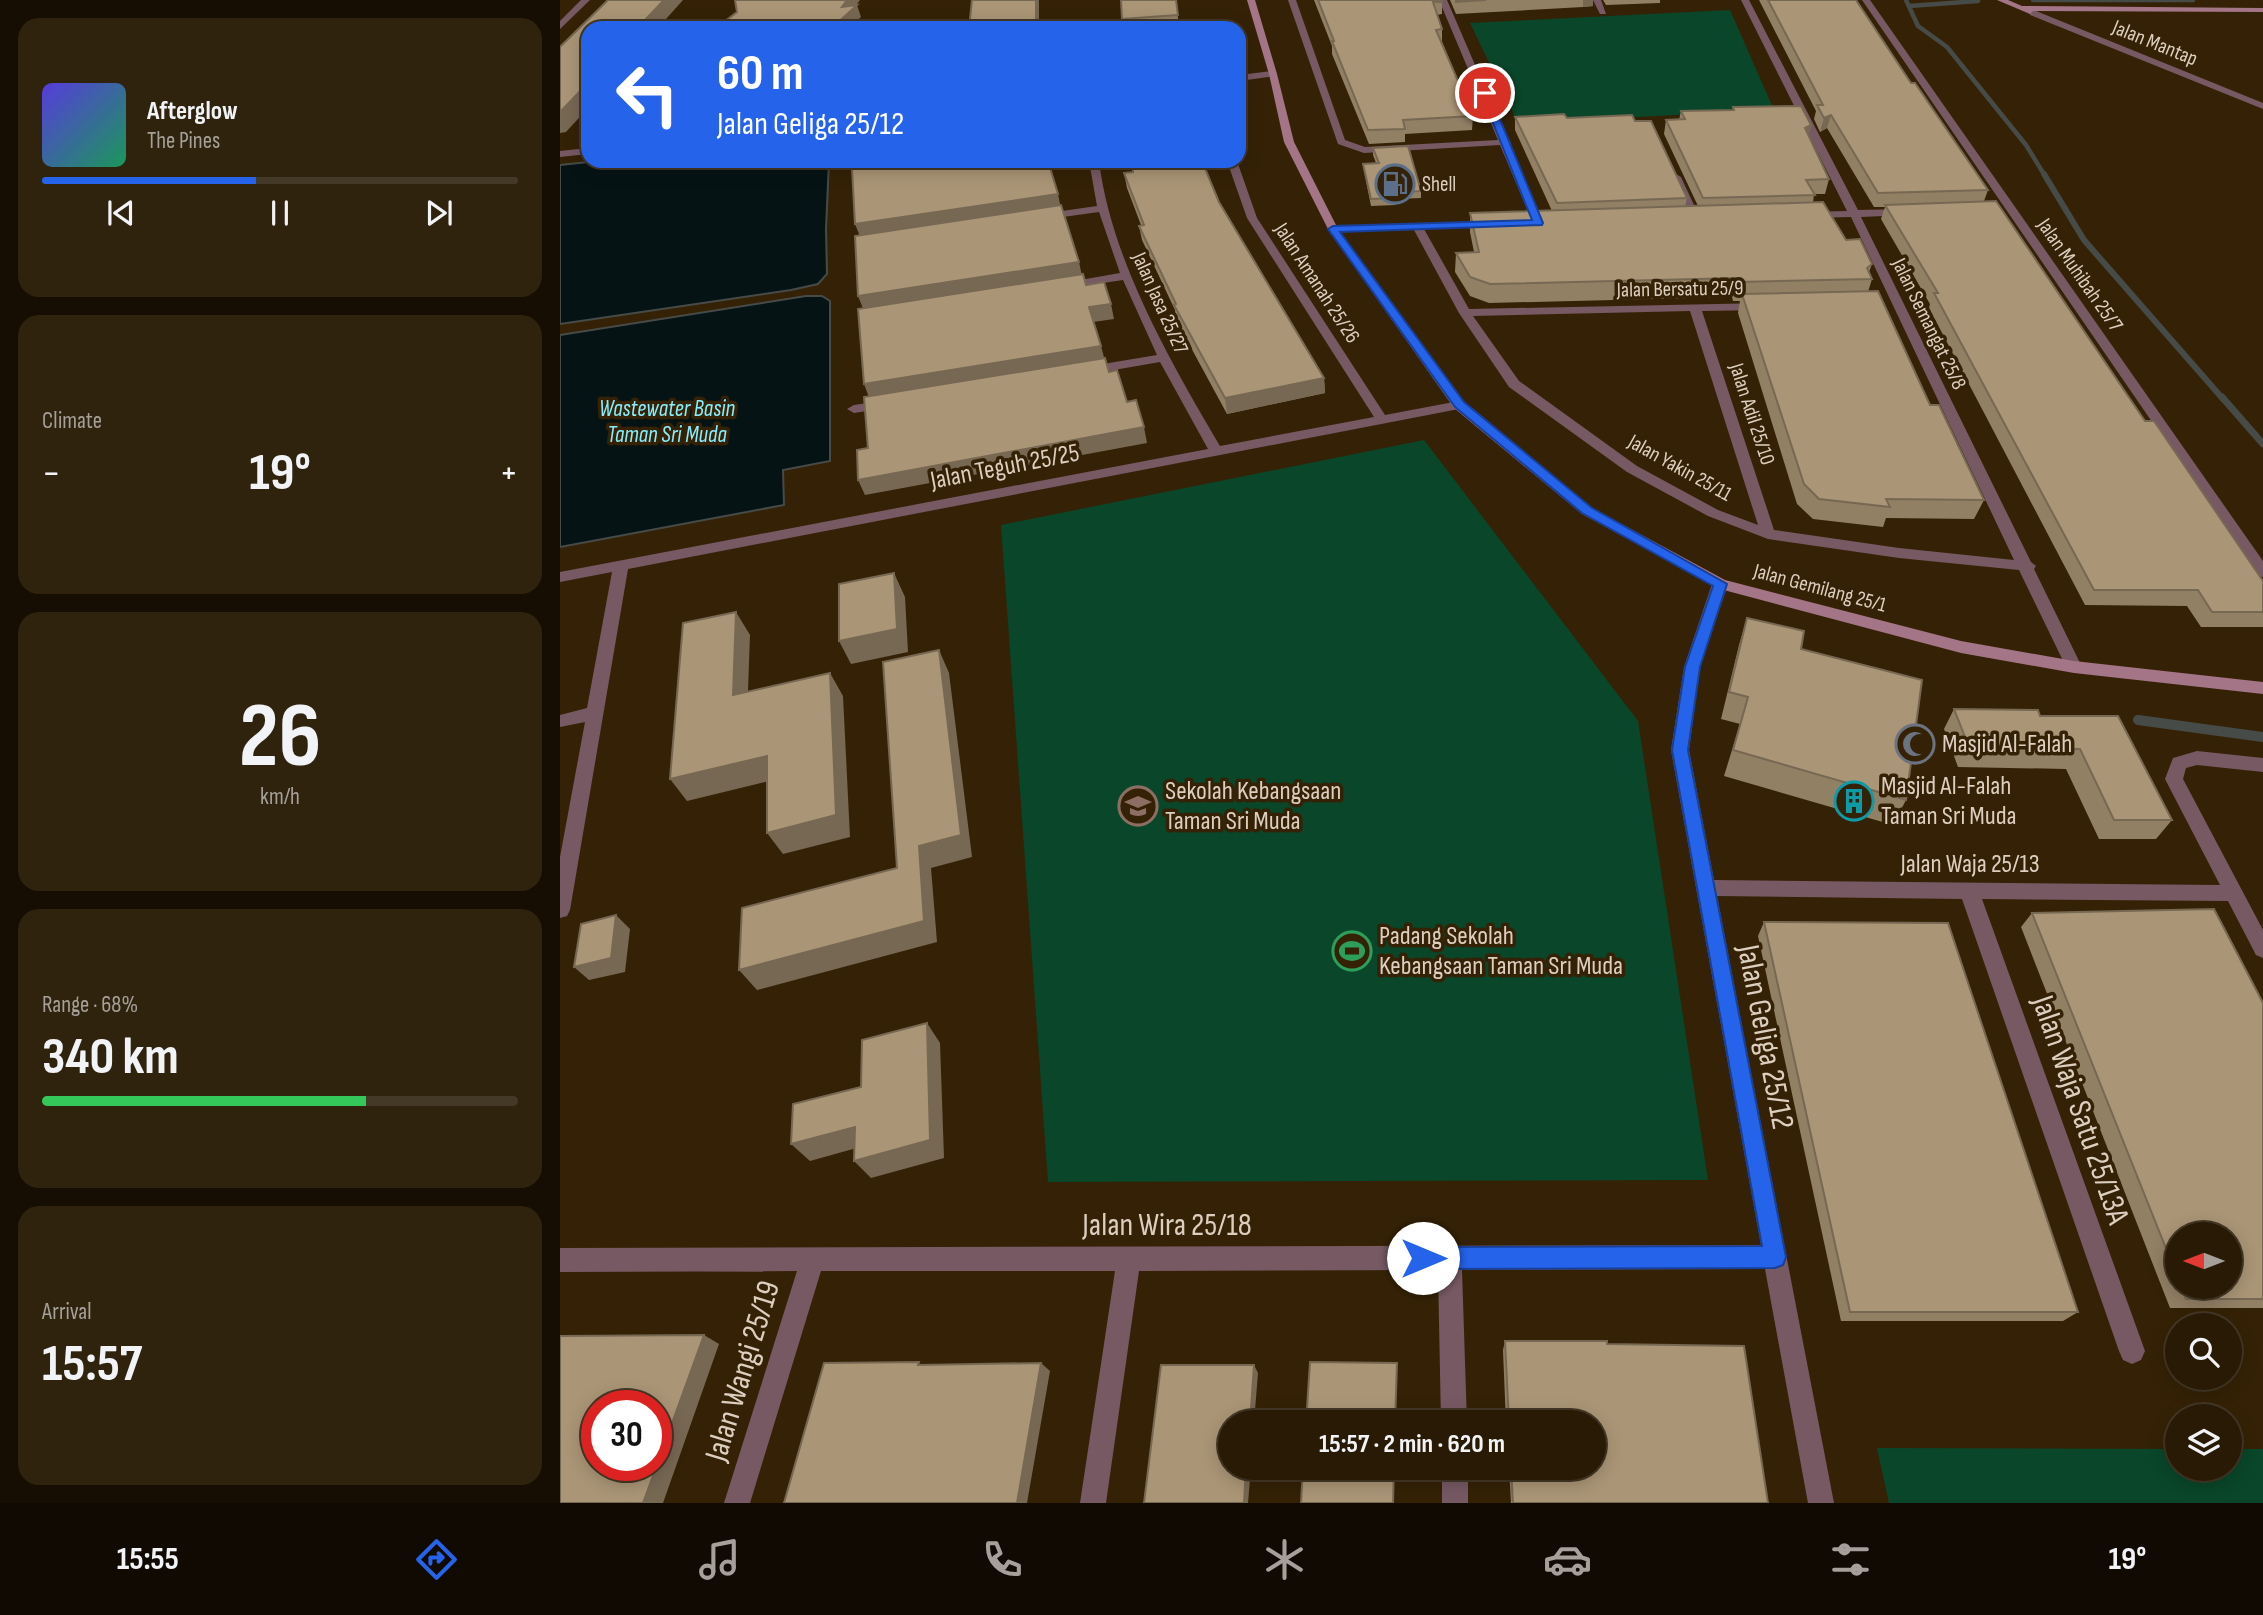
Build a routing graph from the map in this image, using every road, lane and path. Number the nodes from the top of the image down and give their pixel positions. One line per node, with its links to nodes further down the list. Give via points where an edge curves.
1 (586, 0): 12 (street)
2 (1251, 0): 13 (street, Jalan Gemilang 25/1)
3 (1292, 0): 16 (street, via 1341,142 1364,150)
4 (1443, 0): 16 (street)
5 (1597, 0): 11 (street)
6 (1745, 0): 26 (street, Jalan Semangat 25/8)
7 (1866, 0): 24 (street, Jalan Muhibah 25/7)
8 (2001, 0): 9 (street)
9 (2025, 7): 10 (street); 15 (street, Jalan Mantap)
10 (2263, 10)
11 (1602, 12)
12 (560, 26)
13 (1273, 74): 14 (street); 33 (street, Jalan Gemilang 25/1, via 1289,142)
14 (1246, 77)
15 (2263, 106)
16 (1506, 142): 30 (street, via 1533,223)
17 (581, 151): 18 (street)
18 (560, 154)
19 (1095, 168): 22 (street, Jalan Jasa 25/27)
20 (1234, 168): 44 (street, Jalan Amanah 25/26, via 1252,218)
21 (1672, 169): 28 (street, via 1689,218)
22 (1104, 208): 29 (street); 34 (street, Jalan Jasa 25/27)
23 (1997, 209): 24 (street)
24 (2011, 209): 49 (street, Jalan Muhibah 25/7)
25 (1915, 212): 26 (street)
26 (1854, 213): 27 (street); 48 (street, Jalan Semangat 25/8, via 1890,303)
27 (1801, 215)
28 (1709, 218)
29 (1024, 220)
30 (1551, 223)
31 (1503, 224): 32 (street)
32 (1418, 228): 33 (street); 38 (street, Jalan Yakin 25/11)
33 (1333, 229): 42 (street, Jalan Gemilang 25/1)
34 (1126, 276): 35 (street); 39 (street, Jalan Jasa 25/27)
35 (1044, 289)
36 (1777, 306): 37 (street, Jalan Bersatu 25/9)
37 (1695, 307): 38 (street, Jalan Bersatu 25/9); 46 (street, Jalan Adil 25/10)
38 (1465, 313): 46 (street, Jalan Yakin 25/11, via 1514,384 1632,469 1713,513)
39 (1162, 358): 40 (street); 45 (street, Jalan Jasa 25/27)
40 (1068, 374)
41 (908, 401): 43 (street)
42 (1460, 405): 44 (street, Jalan Teguh 25/25); 51 (street, Jalan Gemilang 25/1, via 1587,510)
43 (854, 409)
44 (1382, 420): 45 (street, Jalan Teguh 25/25)
45 (1216, 451): 47 (street, Jalan Teguh 25/25)
46 (1768, 534): 48 (street, Jalan Yakin 25/11)
47 (621, 565): 50 (street, Jalan Teguh 25/25); 54 (street)
48 (2028, 566): 52 (street, Jalan Semangat 25/8)
49 (2263, 572)
50 (560, 577)
51 (1720, 584): 52 (street, Jalan Gemilang 25/1, via 1961,647); 57 (street, Jalan Geliga 25/12, via 1692,667 1680,750)
52 (2074, 667): 53 (street, Jalan Gemilang 25/1)
53 (2263, 688)
54 (595, 713): 55 (street); 60 (street)
55 (560, 721)
56 (2263, 765): 59 (street, via 2197,758 2179,764 2174,779)
57 (1705, 888): 58 (street, Jalan Waja 25/13); 62 (street, Jalan Geliga 25/12)
58 (1969, 890): 59 (street, Jalan Waja 25/13); 67 (street, Jalan Waja Satu 25/13A)
59 (2233, 892): 61 (street)
60 (561, 899)
61 (2263, 949)
62 (1775, 1257): 64 (street, Jalan Wira 25/18); 73 (street, Jalan Geliga 25/12)
63 (1129, 1258): 64 (street, Jalan Wira 25/18); 65 (street, Jalan Wira 25/18); 71 (street)
64 (1450, 1258): 68 (street)
65 (813, 1259): 66 (street, Jalan Wira 25/18); 70 (street, Jalan Wangi 25/19)
66 (560, 1260)
67 (2132, 1351)
68 (1454, 1410)
69 (1455, 1480): 72 (street)
70 (737, 1503)
71 (1093, 1503)
72 (1455, 1503)
73 (1821, 1503)

